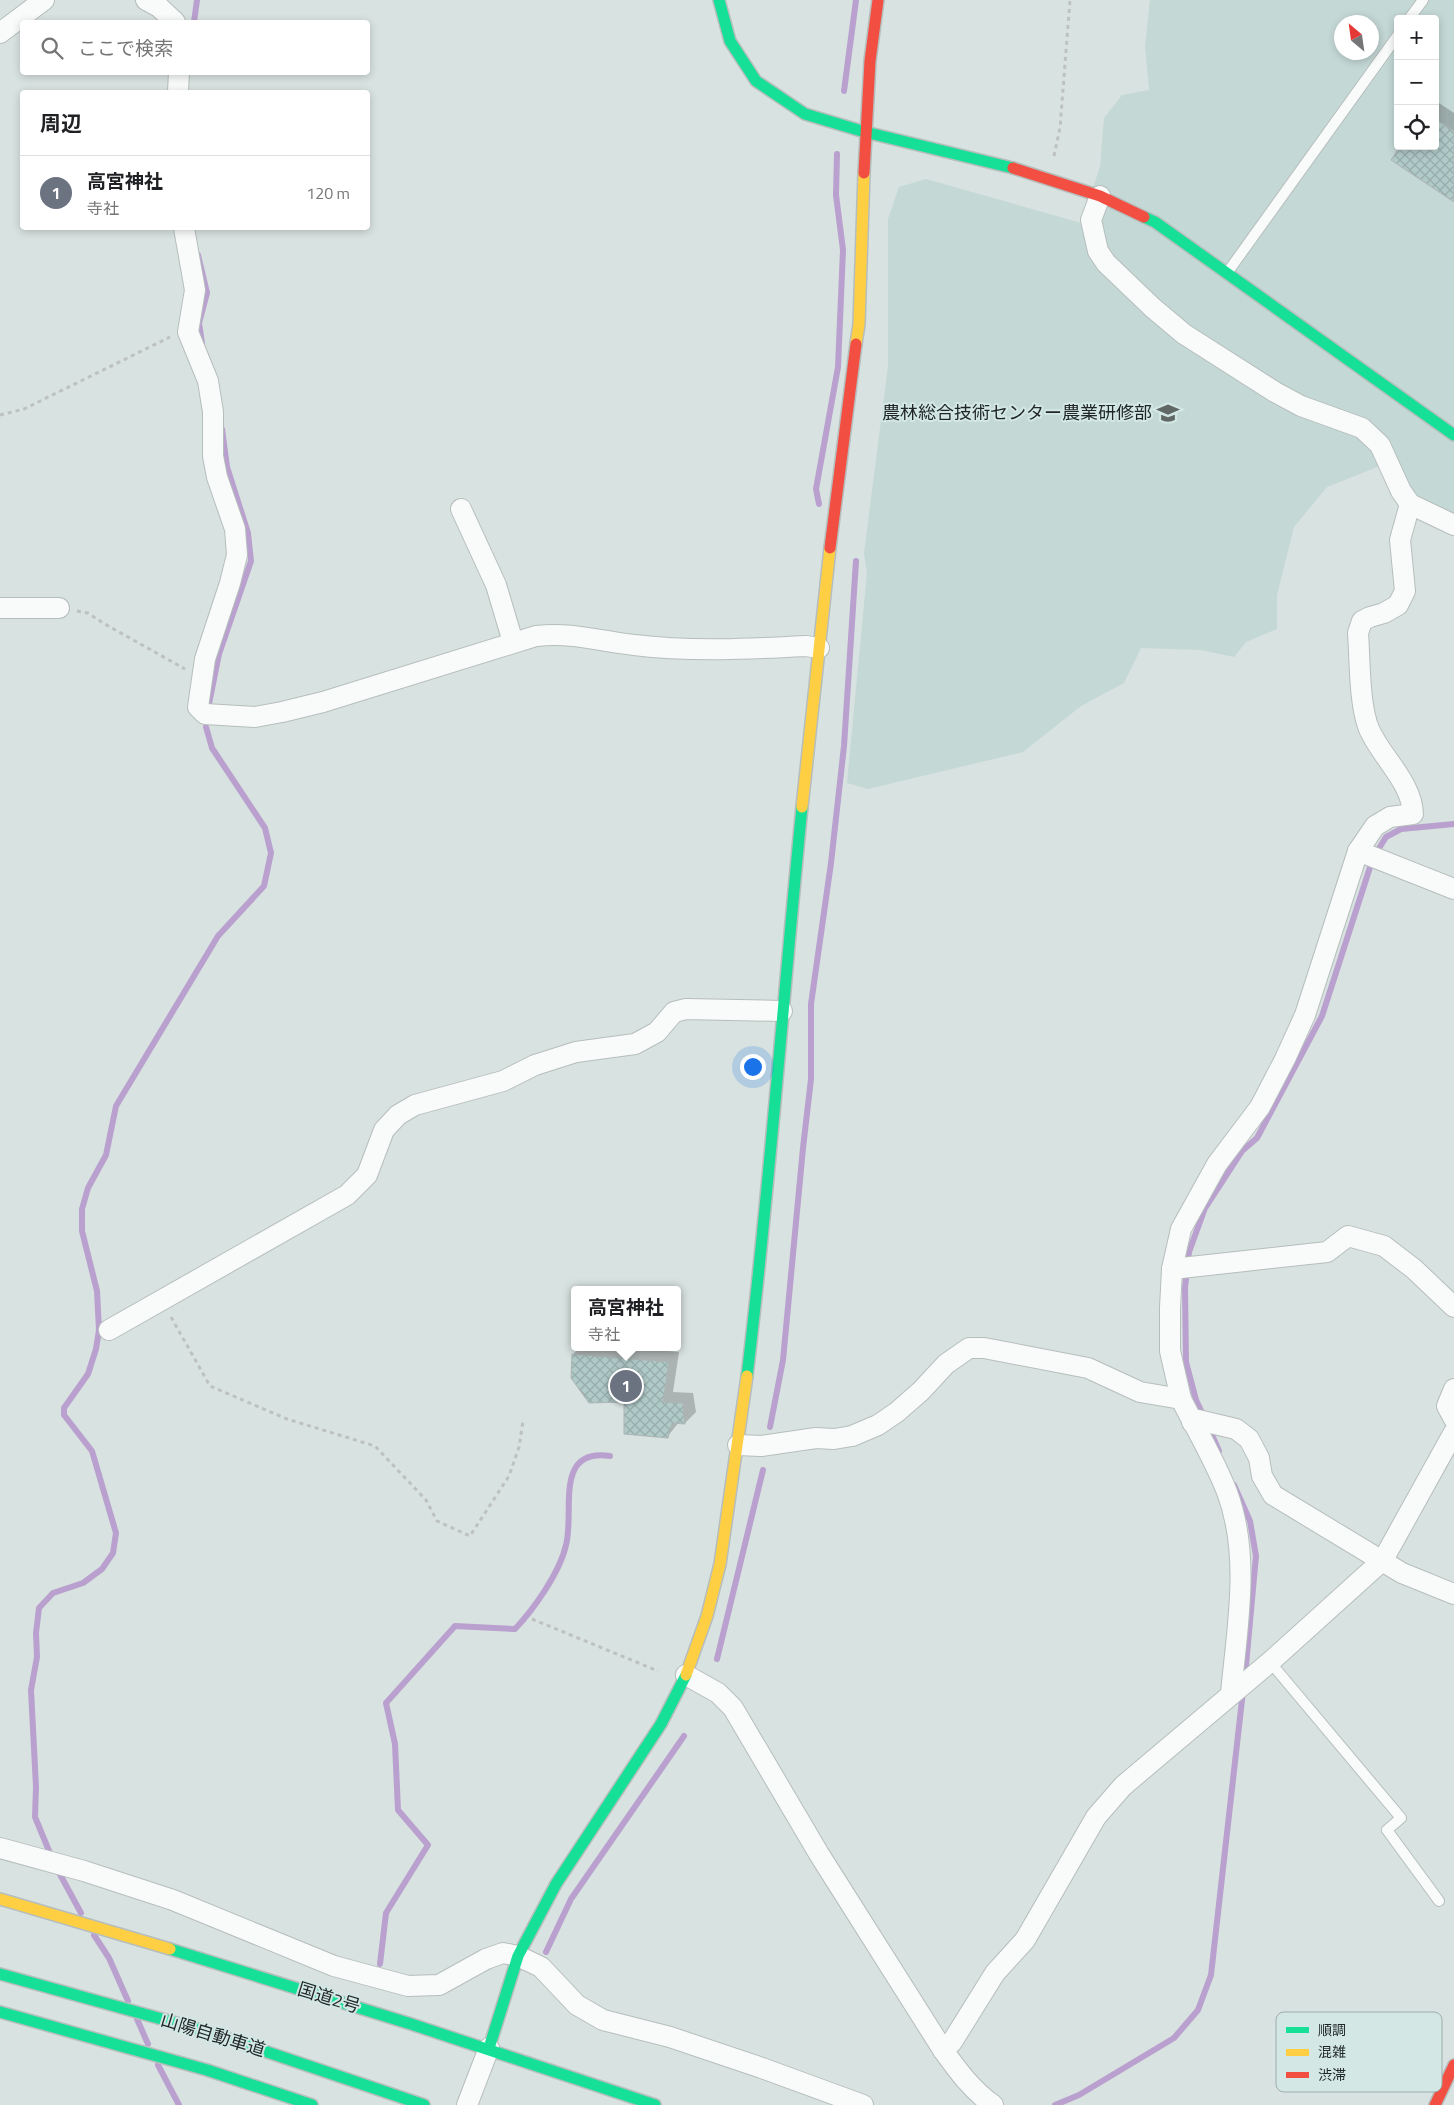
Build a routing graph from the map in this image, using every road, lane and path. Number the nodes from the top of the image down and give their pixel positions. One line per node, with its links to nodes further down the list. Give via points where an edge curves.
1 (44, 0): 9 (street)
2 (146, 0): 8 (street)
3 (719, 0): 13 (main road, via 730,42 756,81 804,114)
4 (878, 0): 13 (main road)
5 (1070, 0): 14 (path, via 1060,128)
6 (1423, 0): 7 (lane)
7 (1412, 15)
8 (173, 20)
9 (0, 33)
10 (1394, 41): 17 (lane)
11 (179, 75): 12 (street)
12 (178, 90)
13 (865, 132): 14 (main road); 27 (main road, via 859,324)
14 (1049, 178): 15 (main road)
15 (1100, 196): 17 (main road, via 1155,222); 21 (street, via 1091,220 1098,251 1106,263 1192,340 1301,406 1362,428 1380,446)
16 (184, 230): 18 (street, via 195,290)
17 (1226, 274): 20 (main road)
18 (188, 332): 19 (path, via 165,338 24,410); 28 (street, via 208,381 214,412 213,456 217,478 235,529 237,555)
19 (0, 415)
20 (1454, 435)
21 (1410, 504): 23 (street); 29 (street, via 1400,540 1405,591 1398,605 1362,621 1358,633 1368,727 1407,791 1413,814 1390,817 1375,826)
22 (461, 509): 26 (street, via 496,585)
23 (1454, 524)
24 (0, 608): 25 (street)
25 (59, 608): 28 (path, via 88,613)
26 (513, 642): 27 (street, via 556,634 634,645 724,651); 28 (street, via 323,702 255,717 204,714 198,707)
27 (819, 648): 31 (main road)
28 (201, 678)
29 (1358, 852): 30 (street); 32 (street, via 1306,1015 1260,1107 1217,1164 1181,1229)
30 (1454, 889)
31 (782, 1011): 33 (street, via 686,1009 674,1012 657,1032 635,1044 576,1052 502,1081 415,1105 398,1115 384,1130 367,1175 347,1195); 42 (main road, via 762,1261)
32 (1172, 1269): 34 (street, via 1327,1252 1348,1236 1384,1246); 37 (street, via 1170,1351)
33 (163, 1301): 35 (street); 39 (path, via 210,1386 287,1419 375,1446 426,1500 437,1521 470,1536 509,1476 519,1447)
34 (1454, 1307)
35 (109, 1330)
36 (1454, 1389): 38 (street, via 1447,1406)
37 (1181, 1400): 40 (street); 42 (street, via 1140,1392 1088,1368 969,1348 946,1364 898,1412 852,1436 761,1446)
38 (1454, 1419)
39 (523, 1421)
40 (1192, 1422): 43 (street, via 1198,1420 1236,1429 1249,1439 1262,1476 1273,1495); 49 (street, via 1227,1492 1236,1530 1240,1594)
41 (1454, 1432): 43 (street)
42 (738, 1445): 48 (main road, via 720,1564 707,1616)
43 (1382, 1560): 44 (street, via 1402,1573); 46 (street)
44 (1454, 1594)
45 (532, 1619): 47 (path)
46 (1270, 1662): 49 (street); 52 (lane, via 1401,1818 1387,1830)
47 (658, 1671)
48 (686, 1675): 53 (main road, via 661,1724 556,1884); 57 (street, via 718,1693 733,1708 819,1854)
49 (1231, 1694): 57 (street, via 1123,1786 1096,1817 1025,1940 996,1973 952,2042)
50 (0, 1848): 53 (street, via 173,1900 334,1966 408,1986 439,1985 486,1959 503,1953)
51 (0, 1900): 56 (main road, 国道2号, via 115,1932)
52 (1439, 1901)
53 (518, 1956): 56 (main road); 66 (street, via 541,1967 577,2005 603,2020 734,2058)
54 (0, 1974): 63 (main road, 山陽自動車道, via 205,2031)
55 (0, 2012): 62 (main road, 山陽自動車道, via 207,2070)
56 (488, 2048): 64 (street); 65 (main road, 国道2号)
57 (943, 2050): 61 (street)
58 (1454, 2065): 59 (main road)
59 (1442, 2090)
60 (1441, 2092): 67 (main road)
61 (981, 2102)
62 (312, 2105)
63 (424, 2105)
64 (467, 2105)
65 (655, 2105)
66 (863, 2105)
67 (1435, 2105)

